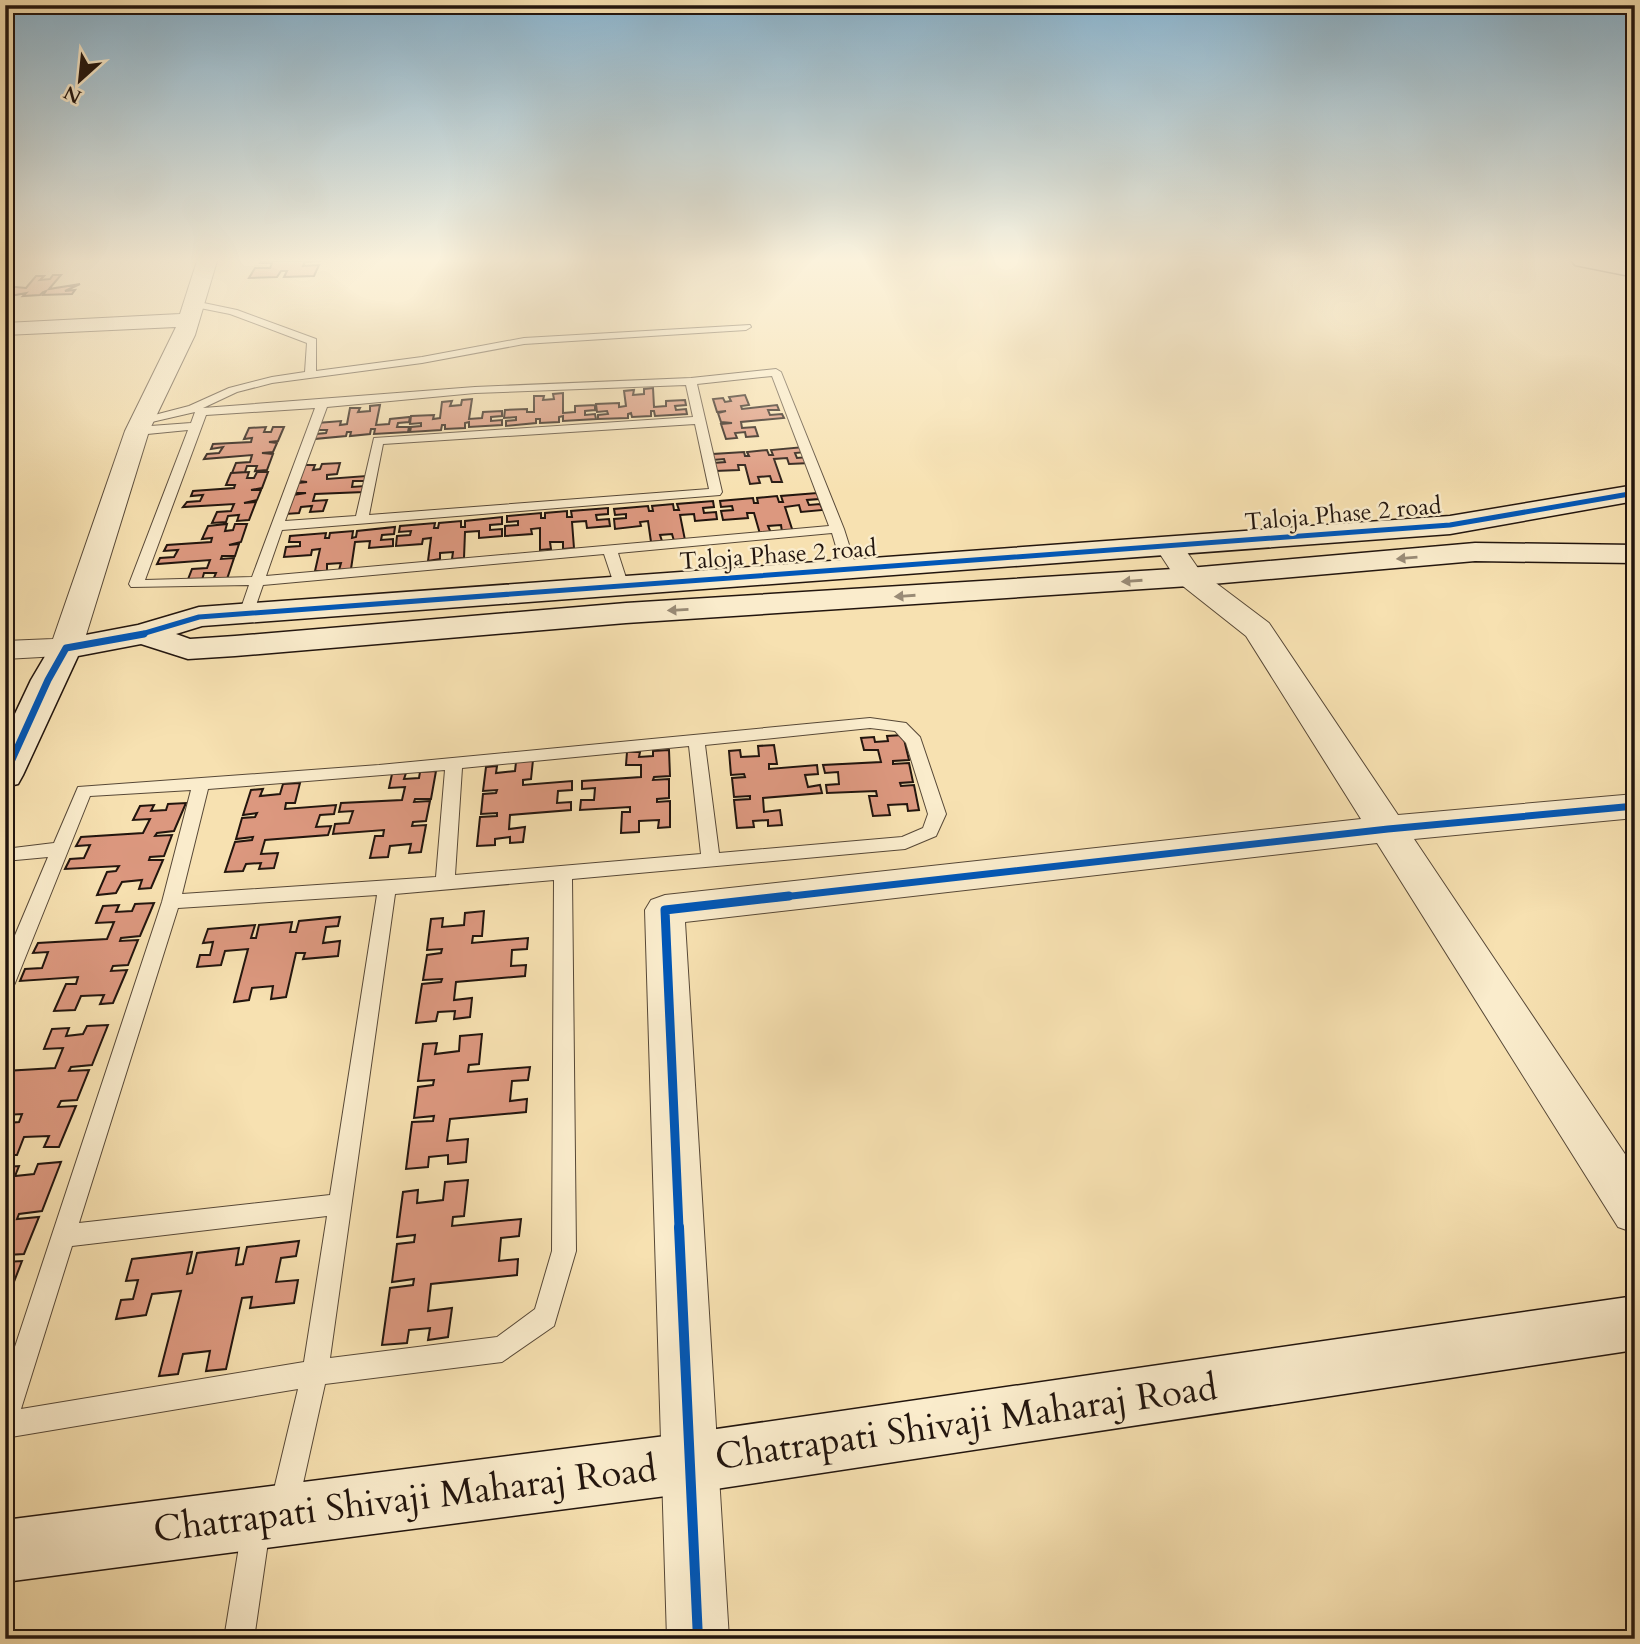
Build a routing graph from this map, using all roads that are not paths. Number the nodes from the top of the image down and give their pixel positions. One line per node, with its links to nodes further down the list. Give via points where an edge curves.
1 (41, 338): 5 (street)
2 (181, 338): 10 (street)
3 (303, 338): 6 (lane, via 312,341)
4 (576, 338): 6 (lane, via 524,341)
5 (5, 342)
6 (310, 375): 10 (lane, via 233,390)
7 (691, 381): 8 (lane, via 475,390); 9 (lane); 17 (lane, via 776,372)
8 (322, 404): 11 (lane, via 201,412); 16 (lane)
9 (700, 419): 14 (lane, via 378,441); 14 (lane, via 716,492)
10 (140, 426): 11 (lane); 28 (street)
11 (196, 426): 24 (lane, via 136,584)
12 (1635, 493): 15 (street, Taloja Phase 2 road)
13 (1635, 510): 15 (street)
14 (362, 519): 16 (lane)
15 (1450, 525): 22 (street, Taloja Phase 2 road)
16 (277, 526): 24 (lane)
17 (837, 529): 19 (lane); 23 (lane)
18 (1635, 539): 20 (street)
19 (610, 550): 24 (lane); 25 (lane)
20 (1475, 552): 21 (street, Taloja Phase 2 road); 22 (street, Taloja Phase 2 road, one-way to 22)
21 (1635, 554)
22 (1180, 562): 23 (street, Taloja Phase 2 road); 27 (street, Taloja Phase 2 road, one-way to 27, via 188,649); 35 (street, via 1258,629)
23 (850, 570): 25 (street, Taloja Phase 2 road)
24 (258, 581): 26 (lane)
25 (621, 584): 26 (street, Taloja Phase 2 road)
26 (246, 614): 27 (street, Taloja Phase 2 road, via 199,617)
27 (143, 634): 28 (street, Taloja Phase 2 road)
28 (66, 648): 29 (street); 32 (street)
29 (5, 650)
30 (696, 740): 31 (lane); 38 (lane); 38 (lane, via 870,723 900,727 914,741 937,814 930,832 905,843)
31 (454, 765): 33 (lane); 40 (lane)
32 (5, 775)
33 (201, 785): 36 (lane, via 84,791); 42 (lane)
34 (1635, 806): 35 (street)
35 (1388, 829): 45 (street); 51 (street, via 665,910)
36 (60, 849): 37 (lane); 43 (lane)
37 (5, 855)
38 (711, 860): 39 (lane)
39 (563, 872): 40 (lane); 48 (lane, via 564,1251 545,1317 502,1349)
40 (445, 882): 41 (lane)
41 (387, 888): 42 (lane); 44 (lane)
42 (171, 902): 46 (lane)
43 (5, 983)
44 (340, 1204): 46 (lane); 48 (lane)
45 (1635, 1211)
46 (64, 1236): 49 (lane)
47 (1635, 1323): 51 (street, Chatrapati Shivaji Maharaj Road)
48 (315, 1373): 50 (lane); 52 (lane)
49 (5, 1418)
50 (5, 1426)
51 (689, 1463): 52 (street, Chatrapati Shivaji Maharaj Road); 55 (street)
52 (270, 1517): 53 (street, Chatrapati Shivaji Maharaj Road); 54 (lane)
53 (5, 1551)
54 (239, 1639)
55 (698, 1639)

